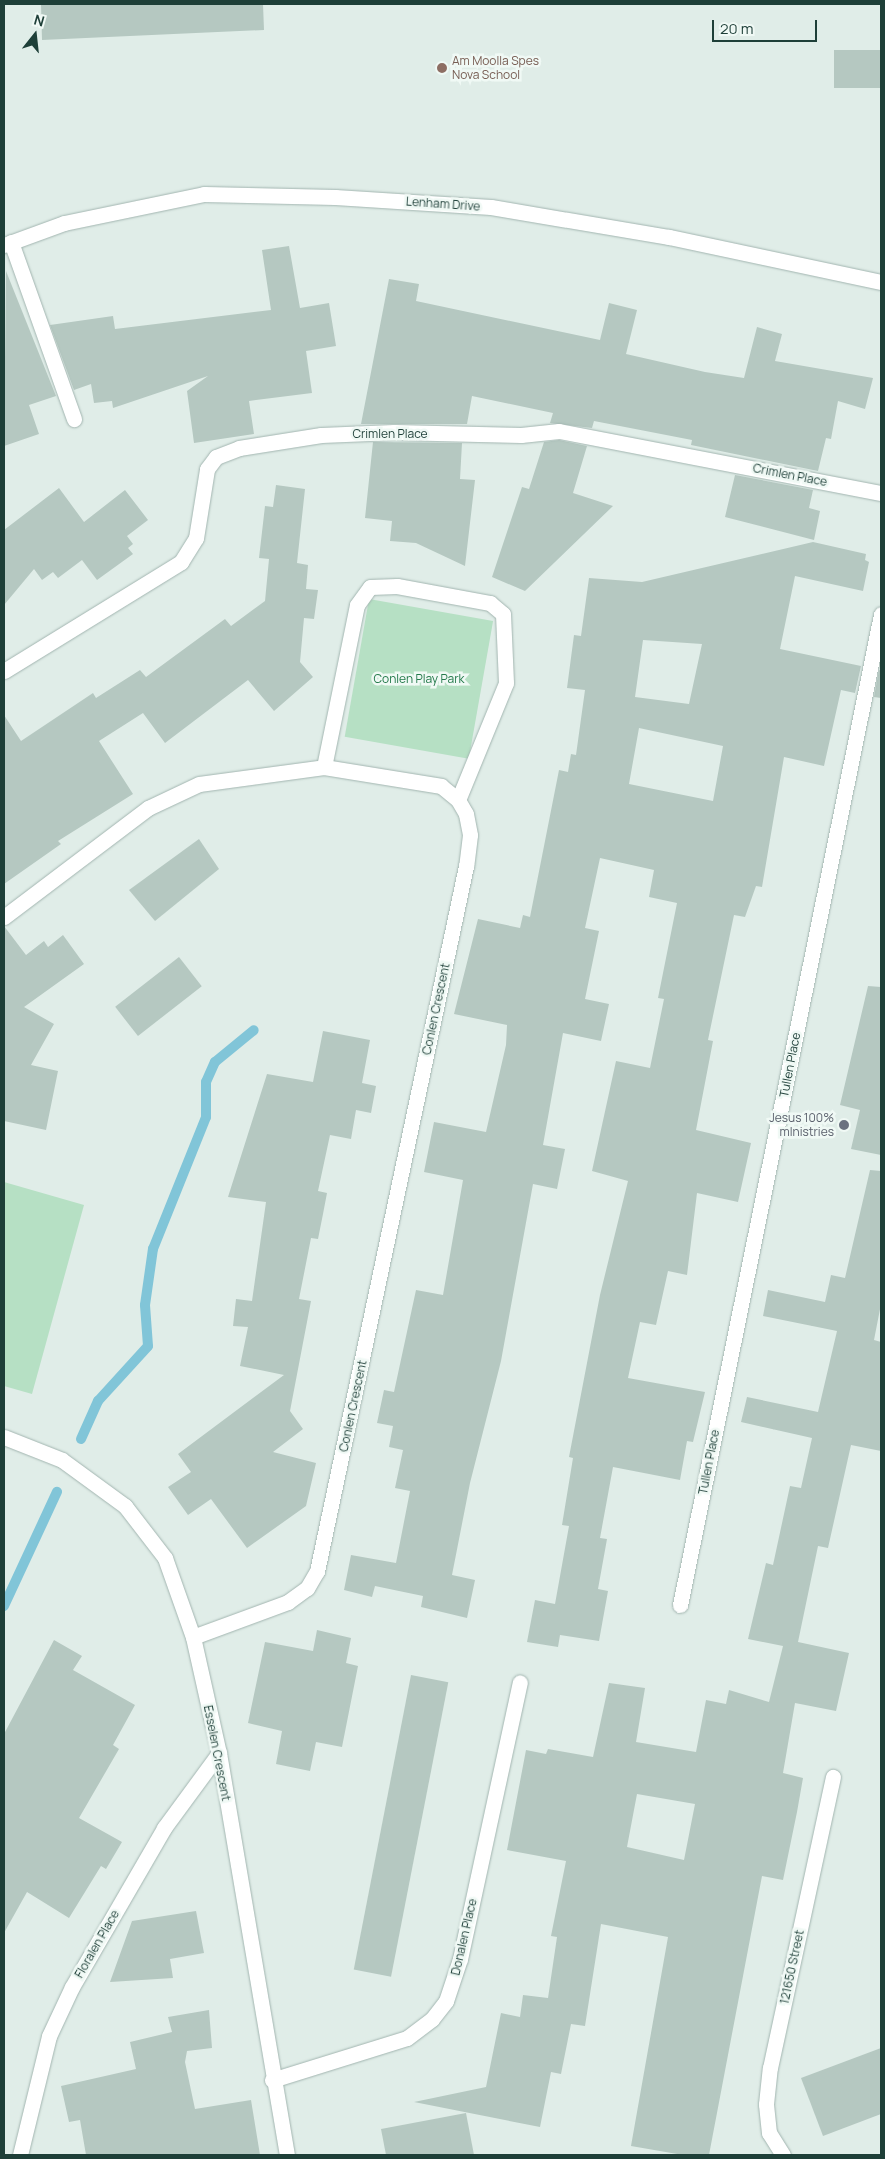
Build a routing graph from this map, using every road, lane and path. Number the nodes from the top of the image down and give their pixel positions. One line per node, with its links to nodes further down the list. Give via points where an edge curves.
1 (8, 244): 2 (street, Lenham Drive, via 64,223 204,194 335,197 490,207 669,237); 3 (street)
2 (881, 282)
3 (74, 419)
4 (881, 493): 6 (street, Crimlen Place, via 559,430 521,434 394,432 321,435 239,448 216,457 207,469 196,538 181,562)
5 (881, 614): 11 (street, Tullen Place)
6 (4, 671)
7 (324, 767): 8 (street, via 441,786); 8 (street, via 356,605 370,587 397,586 490,603 503,614 506,683); 9 (street, via 199,784 148,808)
8 (458, 800): 12 (street, Conlen Crescent, via 466,814 470,835 466,866 317,1571 307,1588 288,1602)
9 (4, 917)
10 (4, 1437): 12 (street, Esselen Crescent, via 62,1460 125,1506 165,1558)
11 (680, 1605)
12 (193, 1637): 14 (street, Esselen Crescent)
13 (520, 1682): 16 (street, Donalen Place, via 460,1959 446,2001 432,2019 407,2038)
14 (219, 1754): 16 (street, Esselen Crescent); 17 (street, Floralen Place, via 164,1828 72,1987 49,2036)
15 (834, 1777): 19 (street, 121650 Street, via 770,2068 766,2104 769,2133)
16 (272, 2080): 18 (street, Esselen Crescent)
17 (20, 2155)
18 (287, 2155)
19 (783, 2155)

